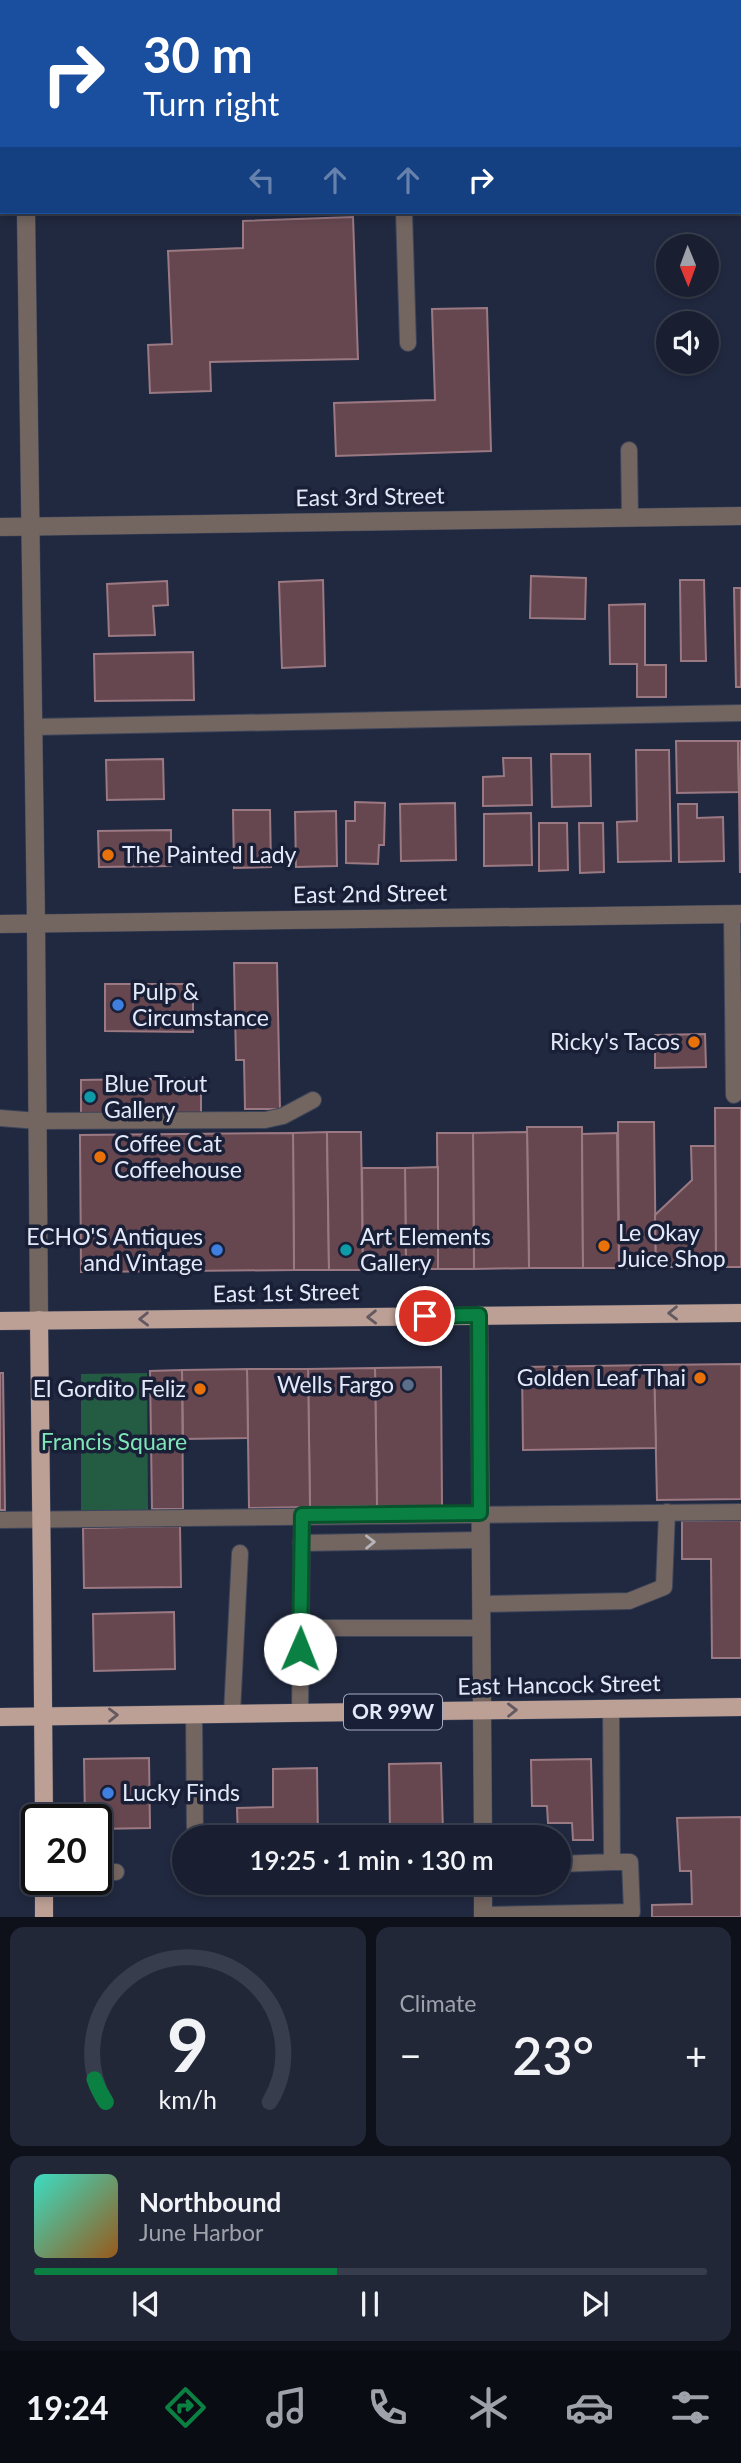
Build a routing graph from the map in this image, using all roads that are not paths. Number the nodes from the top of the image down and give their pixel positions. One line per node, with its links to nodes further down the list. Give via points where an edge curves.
1 (26, 214): 8 (street)
2 (404, 214): 3 (lane)
3 (408, 343)
4 (629, 450): 6 (lane)
5 (741, 516): 6 (street, East 3rd Street)
6 (629, 517): 8 (street, East 3rd Street)
7 (0, 527): 8 (street, East 3rd Street)
8 (29, 527): 10 (street)
9 (741, 713): 10 (lane)
10 (33, 727): 13 (street)
11 (736, 915): 13 (street, East 2nd Street); 14 (lane)
12 (0, 923): 13 (street, East 2nd Street)
13 (36, 923): 17 (street)
14 (734, 1095)
15 (313, 1100): 17 (lane, via 265,1120)
16 (0, 1118): 17 (lane)
17 (38, 1121): 20 (street)
18 (741, 1312): 19 (main road, East 1st Street, one-way to 19)
19 (479, 1315): 20 (main road, East 1st Street, one-way to 20); 24 (street)
20 (39, 1320): 21 (main road, East 1st Street); 26 (main road)
21 (0, 1321)
22 (667, 1512): 23 (lane); 24 (lane); 31 (lane, via 664,1587 629,1601)
23 (741, 1512)
24 (480, 1513): 25 (lane); 28 (street)
25 (302, 1515): 26 (lane); 29 (lane)
26 (40, 1519): 27 (lane); 40 (main road)
27 (0, 1520)
28 (480, 1540): 29 (lane, one-way to 28); 31 (street)
29 (301, 1543): 32 (lane)
30 (240, 1553): 37 (lane)
31 (481, 1604): 33 (street)
32 (300, 1628): 33 (lane); 38 (lane)
33 (481, 1628): 36 (street)
34 (741, 1707): 35 (main road, East Hancock Street / OR 99W)
35 (611, 1709): 36 (main road, East Hancock Street / OR 99W, one-way to 35); 45 (lane)
36 (482, 1710): 38 (main road, East Hancock Street / OR 99W); 44 (street)
37 (232, 1713): 38 (main road, East Hancock Street / OR 99W); 39 (main road, East Hancock Street / OR 99W)
38 (300, 1713)
39 (194, 1714): 40 (main road, East Hancock Street / OR 99W, one-way to 39); 43 (lane)
40 (45, 1716): 41 (main road, East Hancock Street / OR 99W); 42 (main road)
41 (0, 1717)
42 (44, 1804)
43 (195, 1825)
44 (483, 1825)
45 (612, 1862): 46 (lane); 51 (lane, via 631,1862 632,1912)
46 (571, 1864)
47 (112, 1872): 48 (lane)
48 (116, 1872)
49 (44, 1895): 52 (main road)
50 (483, 1895): 51 (street)
51 (483, 1916)
52 (44, 1917)

